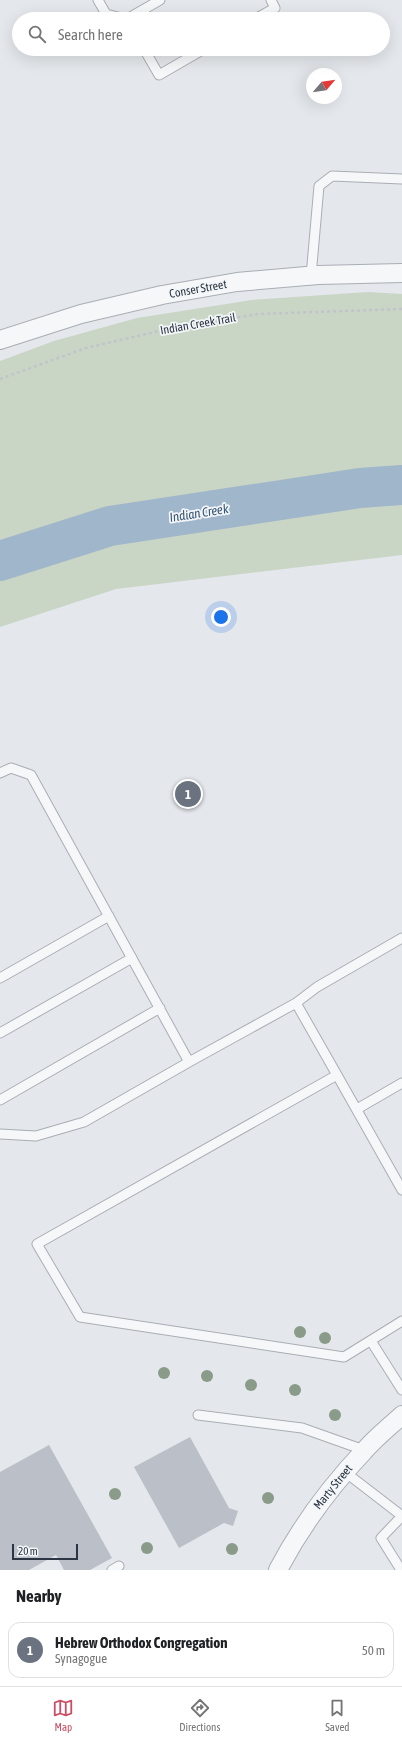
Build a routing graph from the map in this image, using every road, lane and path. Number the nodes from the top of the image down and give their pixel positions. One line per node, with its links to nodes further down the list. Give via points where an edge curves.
1 (98, 0): 4 (lane)
2 (160, 0): 5 (lane)
3 (271, 0): 6 (lane, via 275,8)
4 (105, 12)
5 (139, 12)
6 (268, 12)
7 (148, 56): 8 (lane, via 159,75)
8 (192, 56)
9 (402, 179): 11 (lane, via 332,176 319,186)
10 (402, 273): 11 (street, Conser Street)
11 (311, 276): 13 (street, Conser Street, via 237,282 162,295 82,314)
12 (402, 309): 14 (path, Indian Creek Trail, via 258,314 172,328 86,348)
13 (0, 340)
14 (0, 378)
15 (0, 773): 16 (lane, via 11,768 31,775)
16 (109, 916): 18 (lane); 19 (lane)
17 (402, 938): 20 (lane, via 317,987)
18 (132, 958): 21 (lane); 22 (lane)
19 (0, 978)
20 (296, 1003): 23 (lane); 24 (lane)
21 (160, 1008): 23 (lane); 26 (lane)
22 (0, 1033)
23 (189, 1062): 28 (lane, via 84,1122 36,1136)
24 (337, 1075): 27 (lane); 31 (lane, via 37,1244 80,1317 344,1357)
25 (402, 1084): 27 (lane)
26 (0, 1100)
27 (357, 1109): 29 (lane)
28 (0, 1134)
29 (402, 1190)
30 (402, 1321): 31 (lane)
31 (372, 1341): 32 (lane)
32 (402, 1390)
33 (198, 1415): 35 (lane, via 302,1428)
34 (402, 1415): 35 (street, Marty Street)
35 (364, 1450): 36 (street, Marty Street)
36 (346, 1472): 37 (lane); 38 (street, Marty Street, via 317,1506)
37 (402, 1516): 39 (lane, via 381,1538)
38 (278, 1570)
39 (401, 1570)

